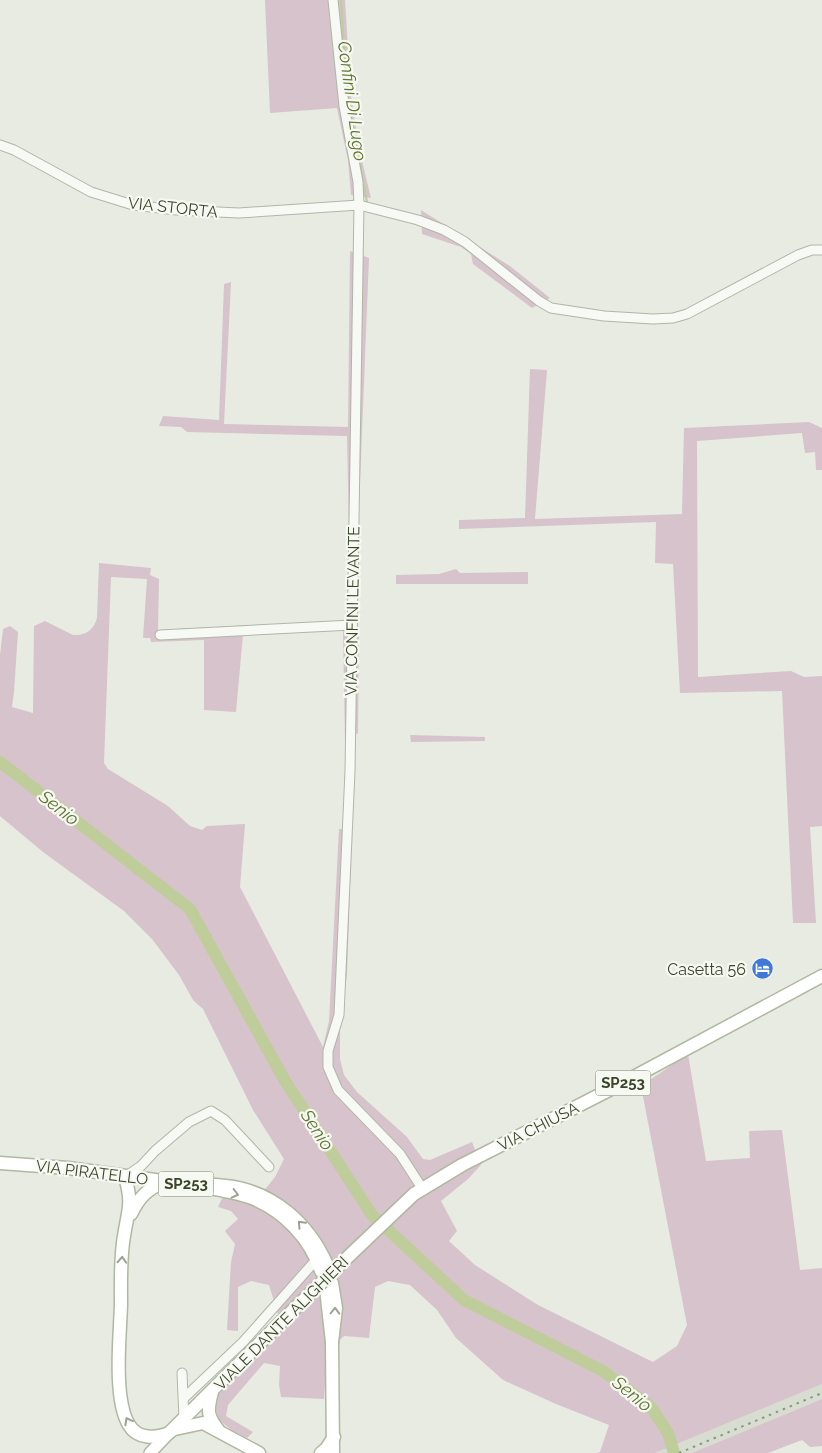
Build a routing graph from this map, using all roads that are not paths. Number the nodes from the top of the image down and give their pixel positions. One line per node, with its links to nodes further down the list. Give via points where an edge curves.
1 (333, 0): 3 (street, VIA CONFINI LEVANTE)
2 (0, 145): 3 (street, VIA STORTA, via 91,192 133,205 239,213)
3 (359, 205): 4 (street, VIA STORTA, via 444,230 465,242 550,308 604,316 653,319 687,314 798,255); 5 (street, VIA CONFINI LEVANTE)
4 (822, 250)
5 (352, 625): 6 (street); 12 (street, VIA CONFINI LEVANTE, via 349,790 338,1015 328,1051 328,1067 338,1090 400,1154)
6 (160, 635)
7 (822, 976): 12 (main road, VIA CHIUSA / SP253)
8 (0, 1163): 10 (main road, VIA PIRATELLO, via 68,1168)
9 (269, 1167): 10 (street, via 226,1120 211,1111 189,1122)
10 (125, 1177): 11 (main road, VIA PIRATELLO / SP253); 13 (main road, SP253, via 130,1202)
11 (164, 1181): 13 (main road, SP253, via 138,1200); 14 (main road, VIA PIRATELLO / SP253, via 228,1186 267,1199 298,1220 317,1245)
12 (418, 1191): 17 (main road, VIALE DANTE ALIGHIERI / SP253, bridge)
13 (127, 1221): 21 (main road, SP253, one-way to 13, via 156,1438 144,1436 134,1432 124,1415 120,1394 120,1341)
14 (321, 1265): 18 (street)
15 (329, 1286): 22 (main road)
16 (182, 1373): 18 (street)
17 (213, 1390): 19 (main road, VIALE DANTE ALIGHIERI / SP253); 20 (main road, via 208,1408)
18 (184, 1398): 19 (street)
19 (184, 1419): 21 (main road, VIALE DANTE ALIGHIERI / SP253)
20 (218, 1431): 21 (main road, SP253, via 203,1423); 23 (main road, SP253)
21 (171, 1432): 24 (street, VIALE DANTE ALIGHIERI)
22 (334, 1437): 26 (main road); 27 (main road)
23 (256, 1451): 25 (main road, SP253)
24 (150, 1453)
25 (269, 1453)
26 (321, 1453)
27 (333, 1453)

